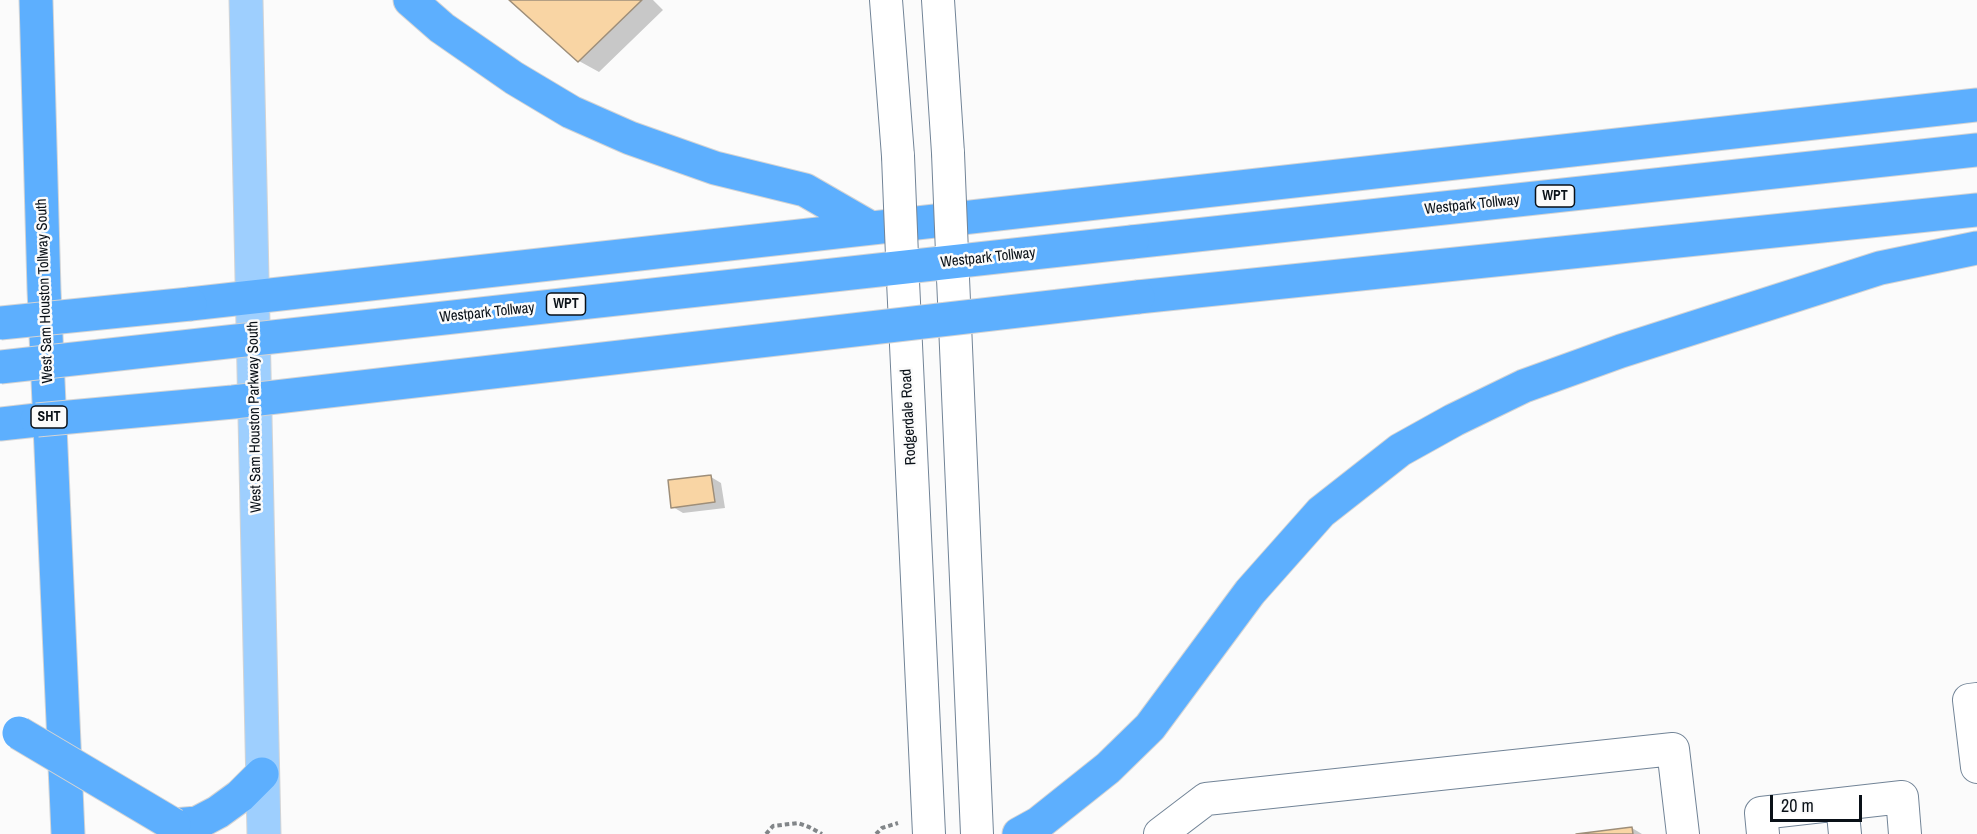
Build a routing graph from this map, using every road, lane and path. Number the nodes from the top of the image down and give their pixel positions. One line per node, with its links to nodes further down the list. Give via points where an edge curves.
1 (36, 0): 25 (highway, West Sam Houston Tollway South / SHT, via 44,290)
2 (246, 0): 13 (main road, West Sam Houston Parkway South)
3 (410, 0): 11 (highway, via 442,28 571,112 715,168 805,190)
4 (886, 0): 23 (street, Rodgerdale Road, bridge, via 903,280)
5 (917, 0): 7 (street)
6 (938, 0): 7 (street)
7 (943, 82): 30 (street, bridge)
8 (1977, 105): 11 (highway)
9 (1977, 150): 15 (highway, Westpark Tollway / WPT, bridge)
10 (1977, 210): 16 (highway, bridge, via 1138,297 233,402)
11 (871, 228): 13 (highway)
12 (1977, 248): 31 (highway, via 1880,268 1621,351 1524,386 1400,450 1321,512 1250,592 1150,727 1108,768)
13 (252, 296): 14 (highway, bridge); 20 (main road, West Sam Houston Parkway South)
14 (0, 323)
15 (0, 367)
16 (0, 424)
17 (1977, 699): 19 (street, via 1969,700)
18 (0, 723): 22 (highway, bridge)
19 (1977, 767)
20 (262, 774): 22 (highway, via 225,807); 26 (main road, West Sam Houston Parkway South)
21 (1844, 819): 33 (street, via 1761,813); 34 (street, via 1902,797)
22 (186, 828)
23 (915, 828): 29 (path, via 882,828)
24 (1164, 832): 32 (street, via 1206,799 1673,748)
25 (68, 834)
26 (264, 834)
27 (766, 834): 28 (path, via 773,826 798,823)
28 (822, 834)
29 (876, 834)
30 (977, 834)
31 (1019, 834)
32 (1683, 834)
33 (1763, 834)
34 (1905, 834)

